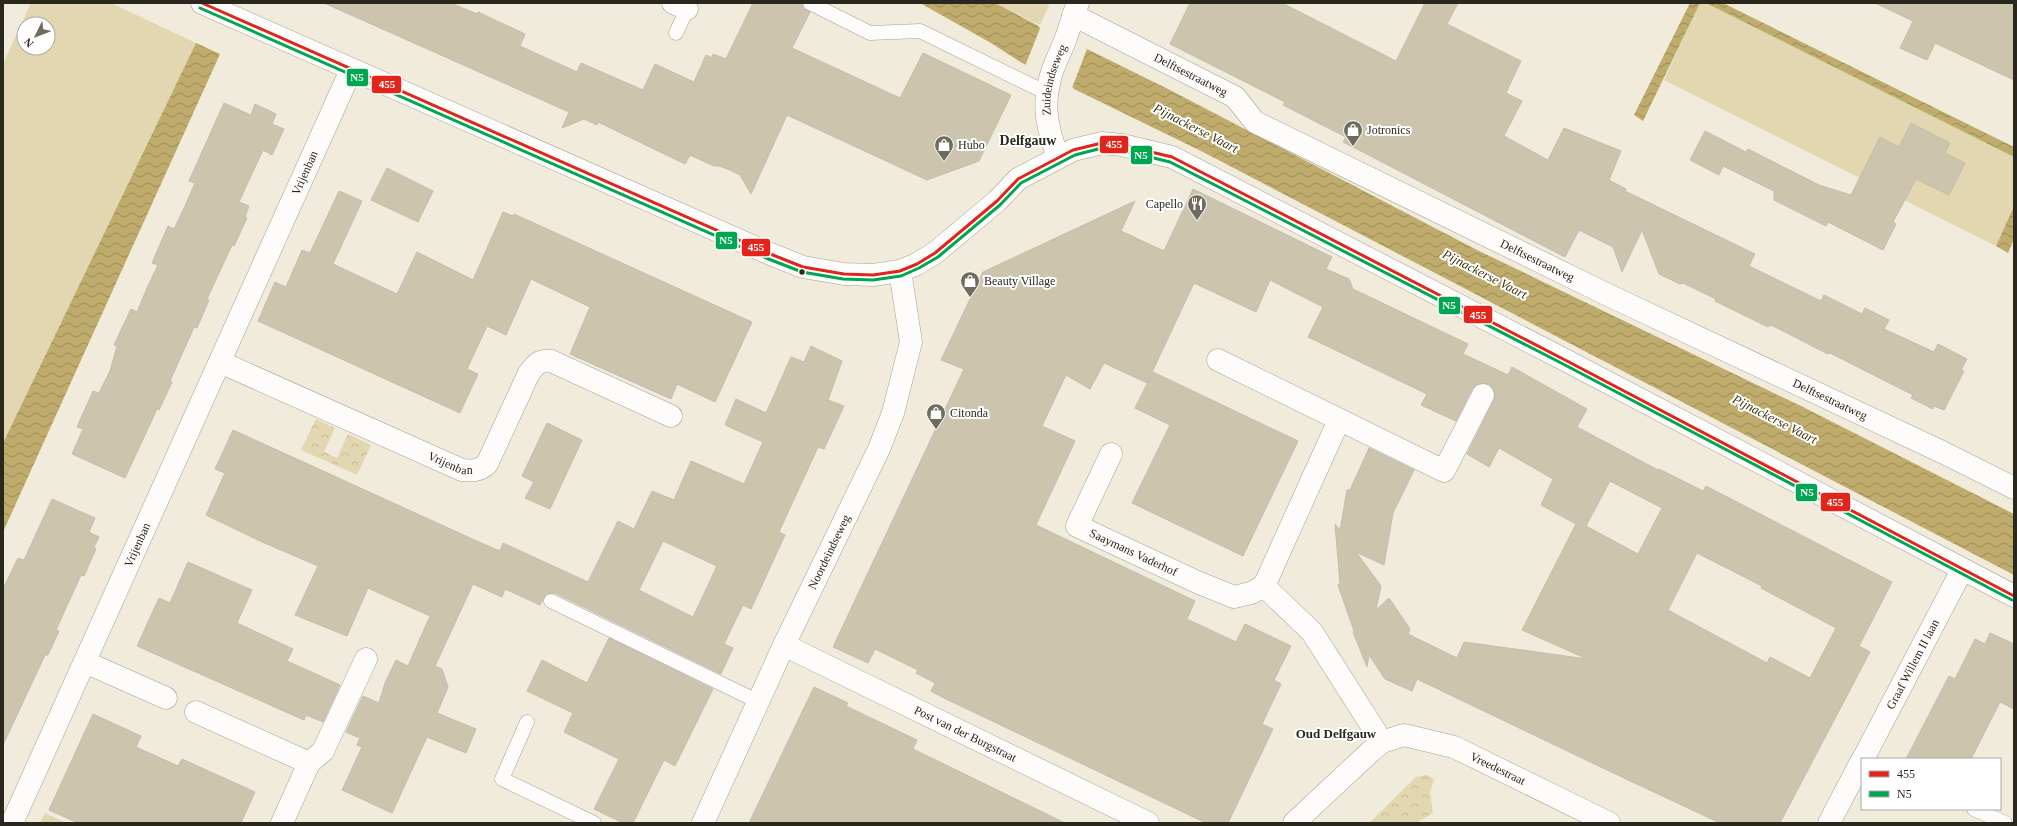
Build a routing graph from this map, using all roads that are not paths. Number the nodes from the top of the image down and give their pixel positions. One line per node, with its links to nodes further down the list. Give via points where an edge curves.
1 (202, 3): 6 (street)
2 (810, 3): 7 (lane, via 870,33 920,30)
3 (684, 5): 5 (lane)
4 (1075, 9): 7 (street, Zuideindseweg); 16 (street, Delftsestraatweg, via 1235,97 1255,122 1606,294 1935,448)
5 (676, 33)
6 (351, 70): 9 (street, via 803,267 844,274 873,275); 11 (street, Vrijenban)
7 (1048, 85): 8 (street, Zuideindseweg, via 1045,108)
8 (1058, 157): 9 (street, via 1018,179 997,201 935,253); 17 (street, via 1073,150 1102,143 1172,157 1567,361)
9 (900, 271): 21 (street, Noordeindseweg, via 911,342 893,414 879,449)
10 (1218, 360): 14 (street)
11 (220, 362): 13 (street, Vrijenban, via 462,470 482,469 487,464 529,373 543,360 551,361); 23 (street, Vrijenban)
12 (1483, 395): 14 (street, via 1444,471)
13 (671, 416)
14 (1339, 420): 18 (street)
15 (1111, 454): 18 (street, Saaymans Vaderhof, via 1077,526 1234,597 1251,593)
16 (2014, 488)
17 (1962, 570): 19 (street); 29 (street, Graaf Willem II laan)
18 (1264, 586): 28 (street, via 1312,632)
19 (2014, 596)
20 (551, 601): 25 (lane)
21 (784, 645): 25 (street, Noordeindseweg); 37 (street, Post van der Burgstraat)
22 (366, 659): 30 (street, via 323,751)
23 (85, 662): 24 (street); 33 (street, Vrijenban)
24 (166, 698)
25 (758, 702): 36 (street, Noordeindseweg)
26 (196, 712): 30 (street)
27 (527, 722): 35 (lane, via 502,779)
28 (1382, 742): 38 (street); 39 (street, Vreedestraat, via 1404,735 1454,747)
29 (1864, 758)
30 (309, 763): 34 (street)
31 (1861, 763): 40 (street, Graaf Willem II laan)
32 (1976, 810): 41 (lane)
33 (12, 823)
34 (282, 823)
35 (594, 823)
36 (703, 823)
37 (1148, 823)
38 (1294, 823)
39 (1609, 823)
40 (1829, 823)
41 (2005, 823)

